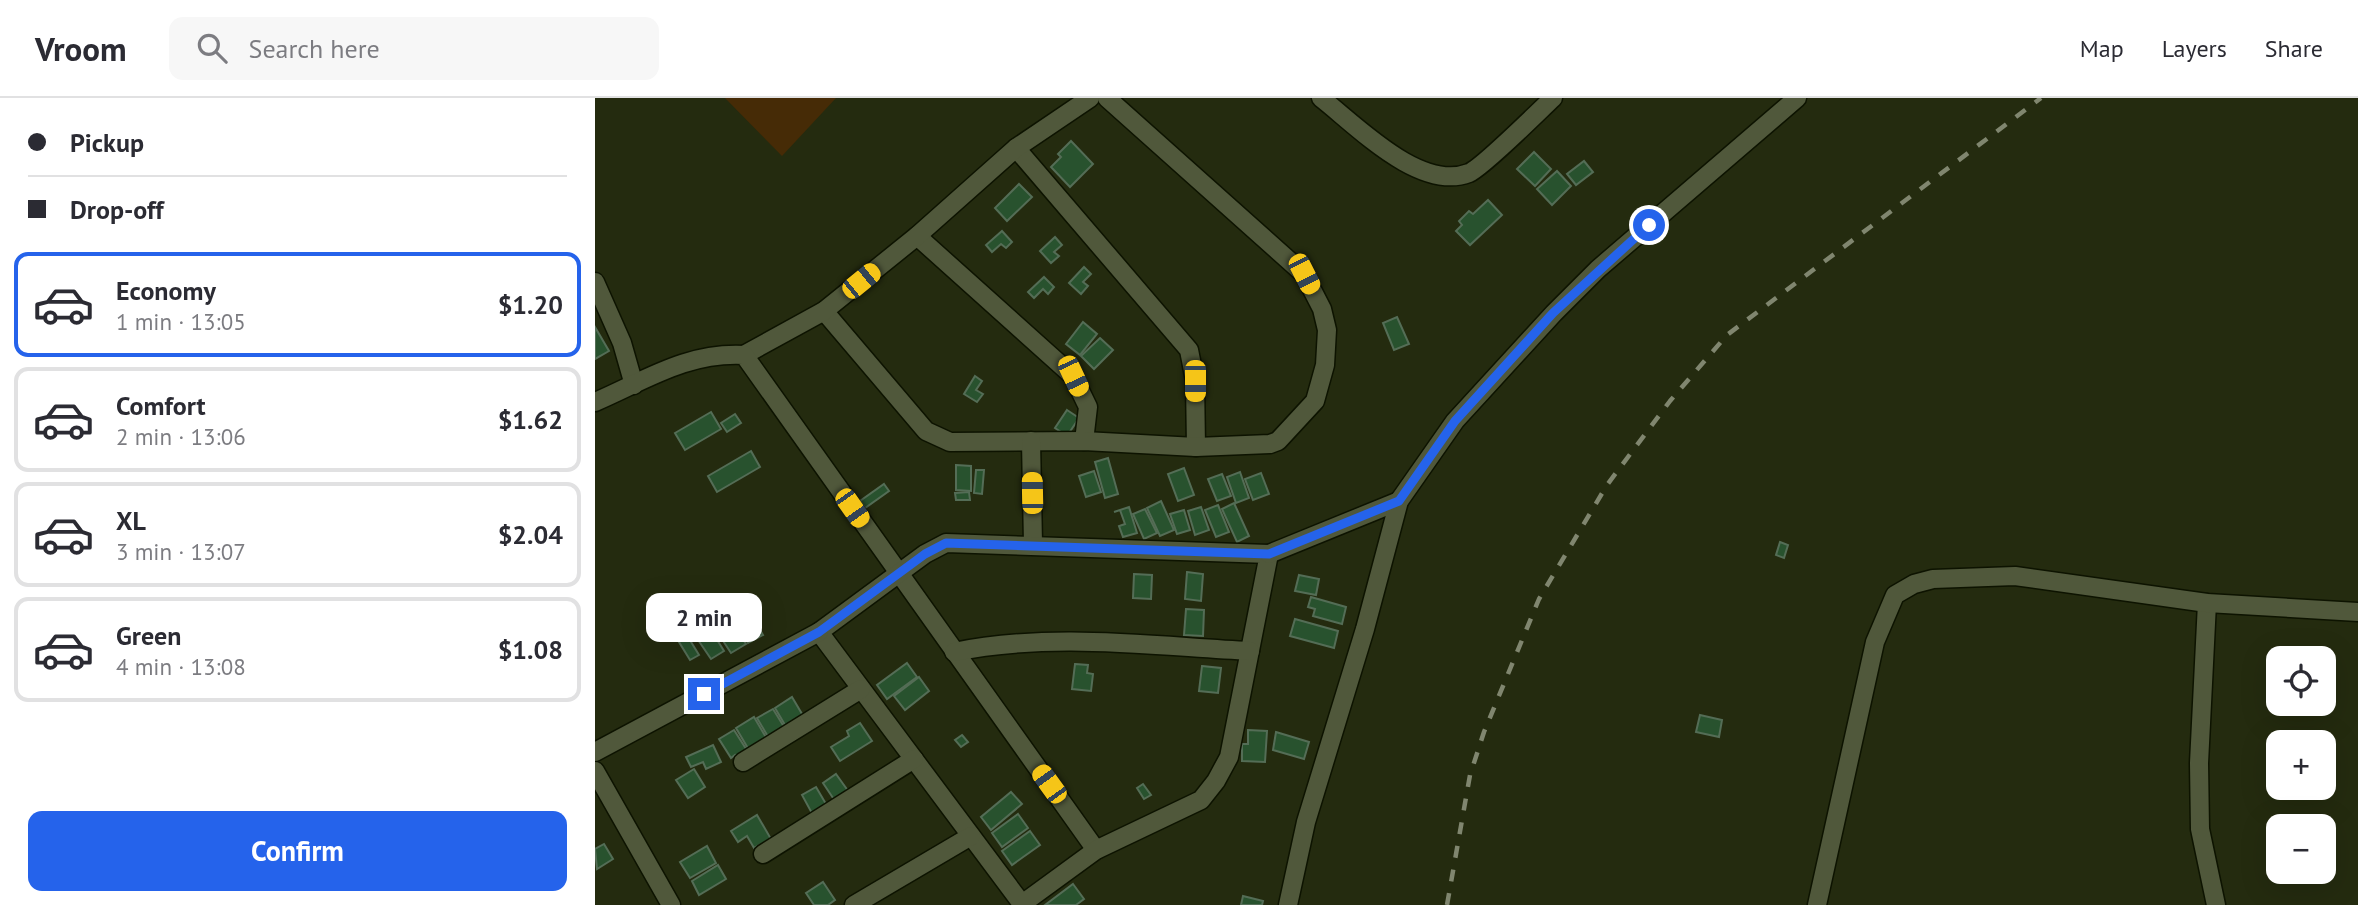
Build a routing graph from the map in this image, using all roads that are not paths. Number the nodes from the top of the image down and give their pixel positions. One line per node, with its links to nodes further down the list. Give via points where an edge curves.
1 (1090, 98): 6 (street)
2 (1107, 98): 15 (street, via 1304,274 1322,309 1327,330 1325,365 1315,401 1290,431 1270,444)
3 (1321, 98): 4 (street, via 1411,167 1437,177 1469,173)
4 (1553, 98)
5 (1797, 98): 16 (street, via 1553,313 1455,421)
6 (1016, 148): 7 (street); 15 (street, via 1189,350 1195,381)
7 (917, 236): 9 (street); 13 (street, via 1073,376 1088,407)
8 (595, 282): 11 (street, via 622,343)
9 (824, 311): 10 (street); 14 (street, via 937,439)
10 (744, 355): 11 (street, via 692,358); 19 (street)
11 (634, 385): 12 (street)
12 (595, 402)
13 (1084, 441): 14 (street); 15 (street)
14 (1031, 442): 17 (street)
15 (1196, 447)
16 (1399, 501): 18 (street); 36 (street, via 1306,822)
17 (1033, 544): 18 (street); 19 (street, via 946,543)
18 (1269, 554): 23 (street)
19 (898, 574): 22 (street); 24 (street)
20 (2207, 603): 21 (street); 37 (street, via 2015,576 1933,579 1895,595 1875,642); 38 (street, via 2200,829)
21 (2358, 612)
22 (819, 632): 25 (street); 26 (street)
23 (1250, 651): 24 (street, via 1045,641); 31 (street, via 1229,757 1201,800)
24 (954, 652): 31 (street)
25 (861, 689): 27 (street); 28 (street)
26 (595, 752)
27 (913, 759): 30 (street); 32 (street)
28 (743, 762)
29 (595, 772): 33 (street)
30 (971, 836): 34 (street); 35 (street)
31 (1096, 850): 35 (street)
32 (763, 854)
33 (671, 905)
34 (854, 905)
35 (1022, 905)
36 (1288, 905)
37 (1817, 905)
38 (2216, 905)

